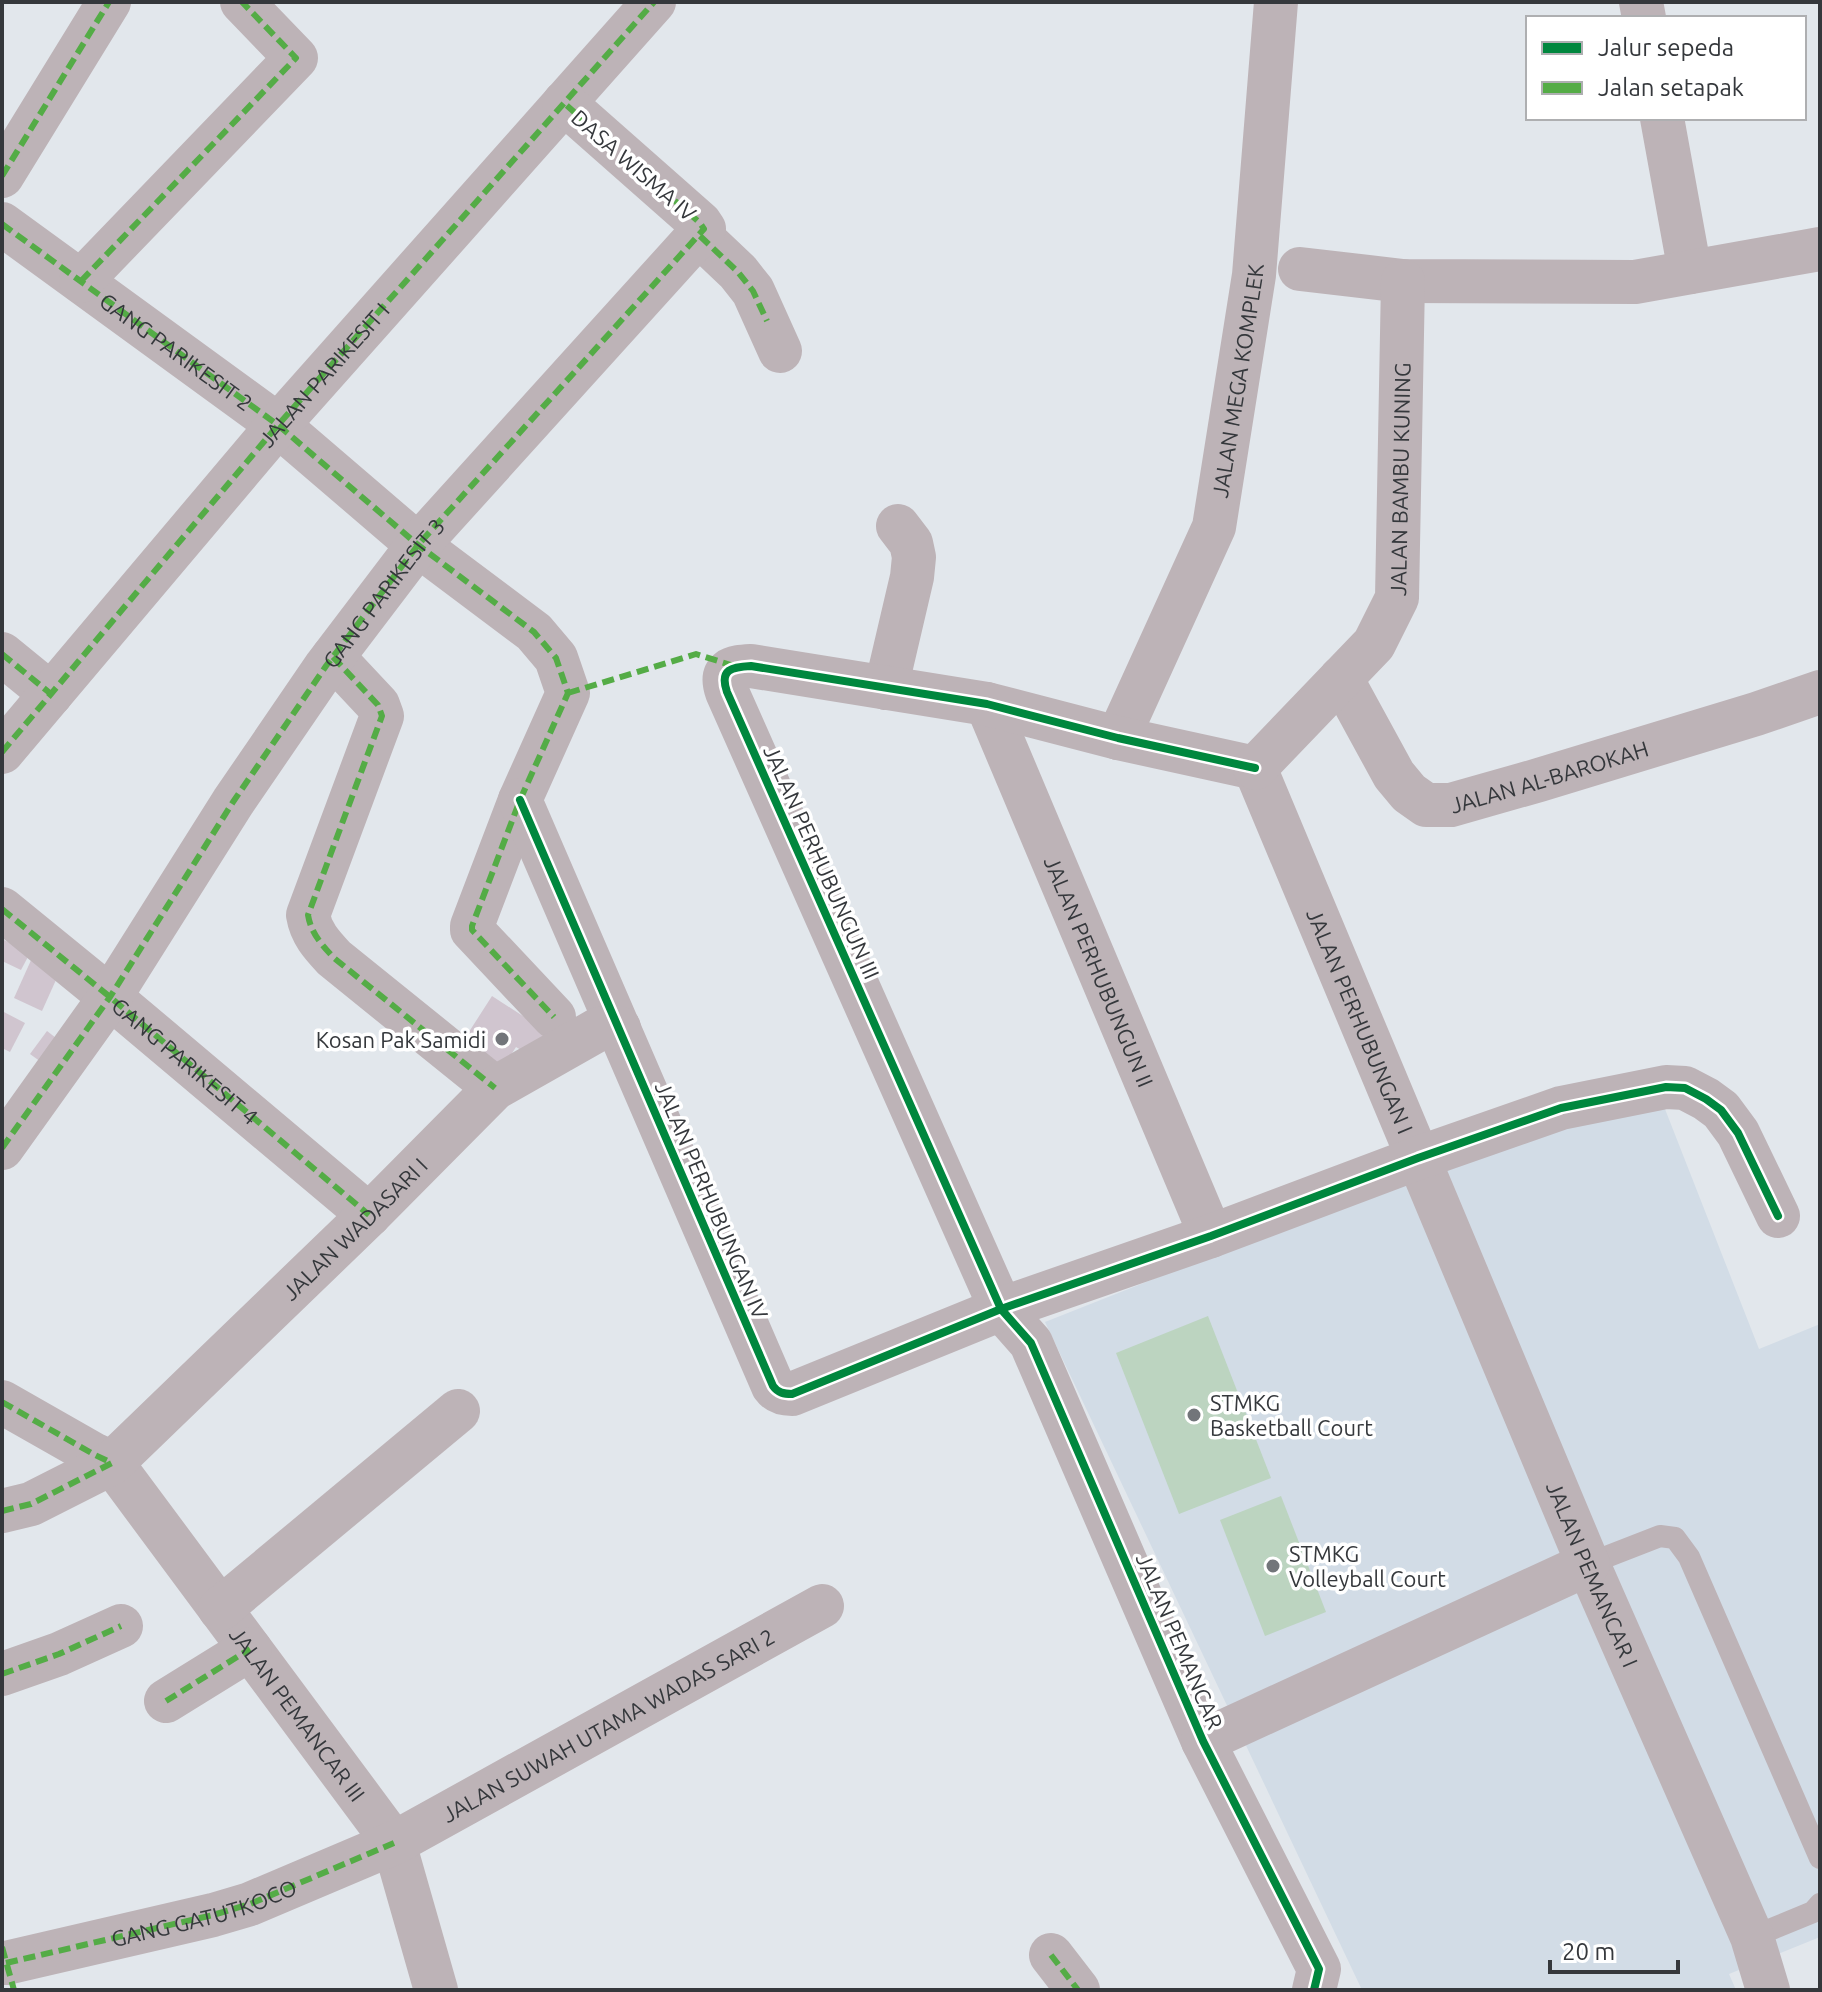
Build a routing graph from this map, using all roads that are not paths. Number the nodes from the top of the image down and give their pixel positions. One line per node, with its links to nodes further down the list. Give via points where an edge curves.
1 (109, 2): 7 (street)
2 (242, 2): 13 (street, via 296,58)
3 (654, 2): 5 (street, JALAN PARIKESIT I)
4 (1276, 2): 26 (street, JALAN MEGA KOMPLEK, via 1254,275 1214,527)
5 (564, 103): 9 (street, DASA WISMA IV); 16 (street, JALAN PARIKESIT I)
6 (1662, 120): 12 (street)
7 (2, 176)
8 (2, 224): 13 (street, GANG PARIKESIT 2)
9 (702, 231): 15 (street, DASA WISMA IV, via 753,291); 18 (street, GANG PARIKESIT 3)
10 (1820, 249): 12 (street)
11 (1300, 269): 14 (street)
12 (1690, 272): 14 (street, via 1635,282)
13 (81, 281): 16 (street, GANG PARIKESIT 2)
14 (1403, 281): 21 (street, JALAN BAMBU KUNING, via 1397,598 1374,644)
15 (780, 351)
16 (278, 425): 18 (street, GANG PARIKESIT 2); 24 (street, JALAN PARIKESIT I)
17 (898, 526): 22 (street, via 914,557)
18 (418, 545): 20 (street, GANG PARIKESIT 3); 29 (street, GANG PARIKESIT 2, via 534,632 556,658 568,693)
19 (2, 654): 24 (street)
20 (333, 657): 31 (street, GANG PARIKESIT 3, via 233,802); 34 (street, via 382,716 308,915 310,926 334,958)
21 (1341, 678): 23 (street, JALAN AL-BAROKAH, via 1394,775 1426,805 1451,805 1524,785); 28 (street, JALAN BAMBU KUNING)
22 (886, 688): 25 (street, JALAN PERHUBUNGUN III); 40 (street, JALAN PERHUBUNGUN III, via 751,666 730,670 725,678)
23 (1820, 692)
24 (51, 694): 27 (street, JALAN PARIKESIT I)
25 (987, 704): 26 (street, JALAN PERHUBUNGUN III); 39 (street, JALAN PERHUBUNGUN II)
26 (1118, 738): 28 (street, JALAN PERHUBUNGUN III)
27 (2, 752)
28 (1255, 768): 36 (street, JALAN PERHUBUNGAN I)
29 (520, 800): 32 (street, GANG PARIKESIT 2, via 472,929); 33 (street, JALAN PERHUBUNGAN IV)
30 (2, 909): 31 (street, GANG PARIKESIT 4)
31 (110, 997): 35 (street, GANG PARIKESIT 3); 37 (street, GANG PARIKESIT 4)
32 (554, 1017)
33 (619, 1028): 34 (street, JALAN WADASARI I, via 599,1029); 40 (street, JALAN PERHUBUNGAN IV, via 775,1389 792,1394)
34 (495, 1088): 37 (street, JALAN WADASARI I)
35 (2, 1148)
36 (1418, 1158): 38 (street, via 1561,1108 1666,1087 1685,1088 1730,1121); 39 (street, JALAN PERHUBUNGAN I); 45 (street, JALAN PEMANCAR I)
37 (369, 1215): 43 (street, JALAN WADASARI I)
38 (1778, 1216)
39 (1211, 1236): 40 (street, JALAN PERHUBUNGAN I)
40 (1001, 1309): 52 (street, JALAN PEMANCAR, via 1031,1343)
41 (2, 1402): 43 (street)
42 (458, 1411): 47 (street)
43 (112, 1463): 44 (street, JALAN WADASARI I, via 31,1504); 47 (street, JALAN PEMANCAR III)
44 (2, 1511)
45 (1588, 1564): 52 (street); 54 (lane, via 1660,1536 1675,1538 1689,1557); 56 (street, JALAN PEMANCAR I)
46 (822, 1606): 53 (street, JALAN SUWAH UTAMA WADAS SARI 2)
47 (220, 1609): 49 (street, JALAN PEMANCAR III)
48 (121, 1626): 50 (street)
49 (250, 1649): 51 (street); 53 (street, JALAN PEMANCAR III)
50 (2, 1674)
51 (166, 1701)
52 (1203, 1741): 61 (street, JALAN PEMANCAR, via 1319,1969)
53 (394, 1843): 58 (street, GANG GATUTKOCO, via 250,1904); 59 (street, JALAN PEMANCAR III)
54 (1820, 1858)
55 (1818, 1908): 56 (lane)
56 (1752, 1937): 62 (street, JALAN PEMANCAR I)
57 (1051, 1955): 60 (street)
58 (7, 1967)
59 (436, 1990)
60 (1078, 1990)
61 (1314, 1990)
62 (1768, 1990)

